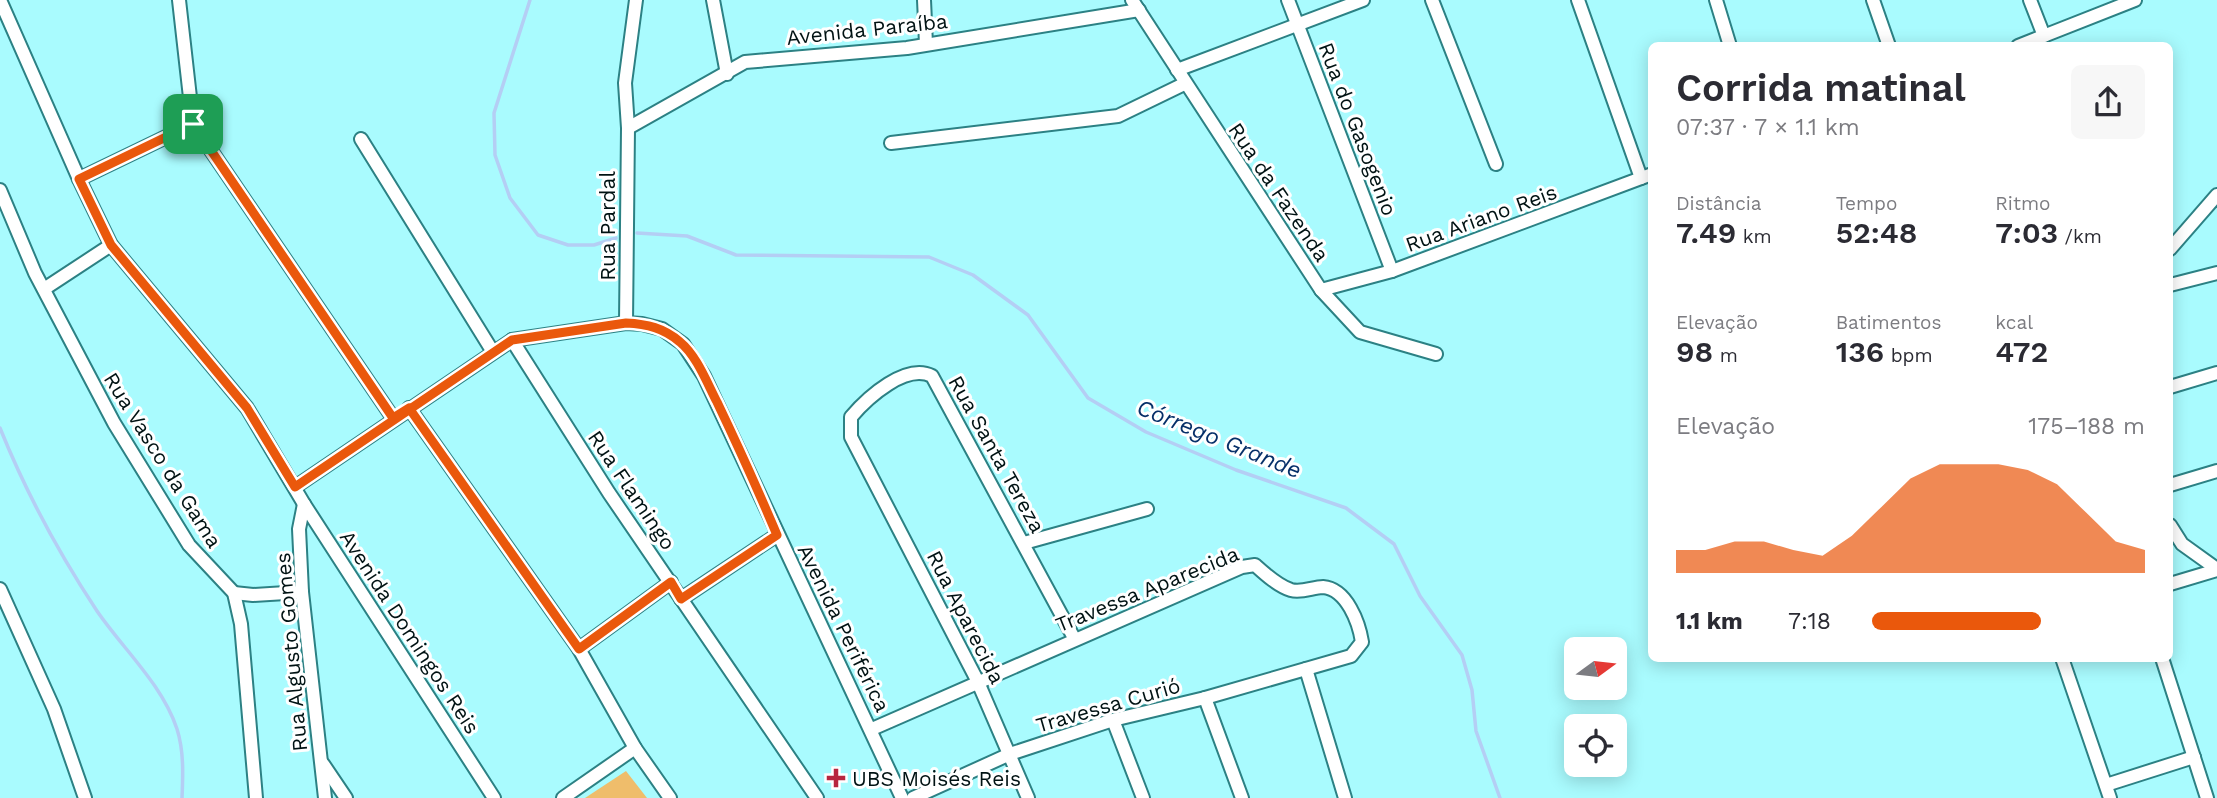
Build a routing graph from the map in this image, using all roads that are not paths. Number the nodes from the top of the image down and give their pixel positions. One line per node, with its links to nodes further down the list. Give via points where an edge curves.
1 (0, 0): 30 (street, Avenida Domingos Reis)
2 (179, 0): 24 (street)
3 (636, 0): 25 (street, Rua Pardal, via 625,83)
4 (713, 0): 22 (street)
5 (924, 0): 20 (street)
6 (1288, 0): 15 (street, Rua do Gasogenio)
7 (1363, 0): 15 (street)
8 (1432, 0): 28 (street)
9 (1578, 0): 29 (street)
10 (1716, 0): 17 (street)
11 (1873, 0): 18 (street)
12 (2029, 0): 16 (street)
13 (2135, 0): 16 (street)
14 (1136, 5): 20 (street, Avenida Paraíba); 21 (street, Rua da Fazenda)
15 (1298, 26): 21 (street); 35 (street, Rua do Gasogenio)
16 (2044, 36): 19 (street)
17 (1729, 42)
18 (1888, 42)
19 (2028, 42)
20 (926, 44): 22 (street, Avenida Paraíba, via 745,62)
21 (1177, 71): 23 (street, Rua da Fazenda)
22 (727, 74): 25 (street, Avenida Paraíba)
23 (1184, 84): 27 (street, via 1118,116); 39 (street, Rua da Fazenda)
24 (193, 124): 30 (street); 47 (street)
25 (628, 128): 40 (street, Rua Pardal)
26 (361, 139): 42 (street)
27 (891, 143)
28 (1496, 164)
29 (1647, 176): 35 (street, Rua Ariano Reis)
30 (79, 179): 33 (street, Avenida Domingos Reis)
31 (0, 190): 38 (street, Rua Vasco da Gama)
32 (2217, 195): 34 (street)
33 (111, 245): 38 (street); 51 (street, Avenida Domingos Reis, via 247,408)
34 (2173, 246)
35 (1392, 271): 39 (street, Rua Ariano Reis)
36 (2217, 273): 37 (street)
37 (2173, 284)
38 (44, 289): 62 (street, Rua Vasco da Gama, via 158,496 189,545)
39 (1321, 290): 43 (street, Rua da Fazenda, via 1360,332)
40 (626, 323): 41 (street, Avenida Periférica); 55 (street, Avenida Periférica, via 662,328 683,344 743,454)
41 (512, 340): 42 (street); 58 (street, Rua Flamingo)
42 (493, 352): 46 (street)
43 (1436, 354)
44 (2217, 373): 45 (street)
45 (2173, 386)
46 (409, 408): 47 (street); 65 (street)
47 (393, 418): 51 (street)
48 (862, 457): 56 (street, Rua Santa Tereza, via 851,437 851,416 867,399 910,374 922,371 932,376); 69 (street, Rua Aparecida)
49 (2217, 471): 50 (street)
50 (2173, 484)
51 (295, 487): 52 (street, Avenida Domingos Reis)
52 (304, 504): 61 (street, Rua Algusto Gomes, via 299,529); 82 (street, Avenida Domingos Reis)
53 (1147, 509): 56 (street)
54 (2173, 530): 57 (street, via 2182,544)
55 (777, 535): 63 (street); 72 (street, Avenida Periférica)
56 (1024, 543): 64 (street, Rua Santa Tereza)
57 (2217, 569): 59 (street)
58 (671, 582): 63 (street, Rua Flamingo); 65 (street)
59 (2173, 583)
60 (0, 589): 78 (street, via 54,709)
61 (302, 592): 62 (street); 76 (street, Rua Algusto Gomes)
62 (234, 593): 79 (street, via 241,624)
63 (681, 599): 85 (street, Rua Flamingo)
64 (1074, 639): 68 (street, Travessa Aparecida, via 1255,565 1292,590 1324,587 1347,602 1362,642 1351,656); 69 (street, Travessa Aparecida)
65 (579, 649): 73 (street)
66 (2063, 662): 77 (street)
67 (2163, 662): 75 (street)
68 (1313, 667): 70 (street, Travessa Curió); 91 (street)
69 (977, 680): 72 (street, Travessa Aparecida); 74 (street, Rua Aparecida)
70 (1205, 698): 71 (street, Travessa Curió); 90 (street)
71 (1113, 720): 74 (street, Travessa Curió); 89 (street)
72 (872, 729): 86 (street, Avenida Periférica)
73 (635, 747): 83 (street); 84 (street)
74 (1010, 754): 87 (street, Travessa Curió); 88 (street, Rua Aparecida)
75 (2194, 758): 77 (street); 92 (street)
76 (321, 761): 80 (street, Rua Algusto Gomes); 81 (street)
77 (2108, 792)
78 (85, 798)
79 (256, 798)
80 (325, 798)
81 (346, 798)
82 (494, 798)
83 (563, 798)
84 (670, 798)
85 (817, 798)
86 (902, 798)
87 (913, 798)
88 (1028, 798)
89 (1143, 798)
90 (1242, 798)
91 (1345, 798)
92 (2207, 798)

